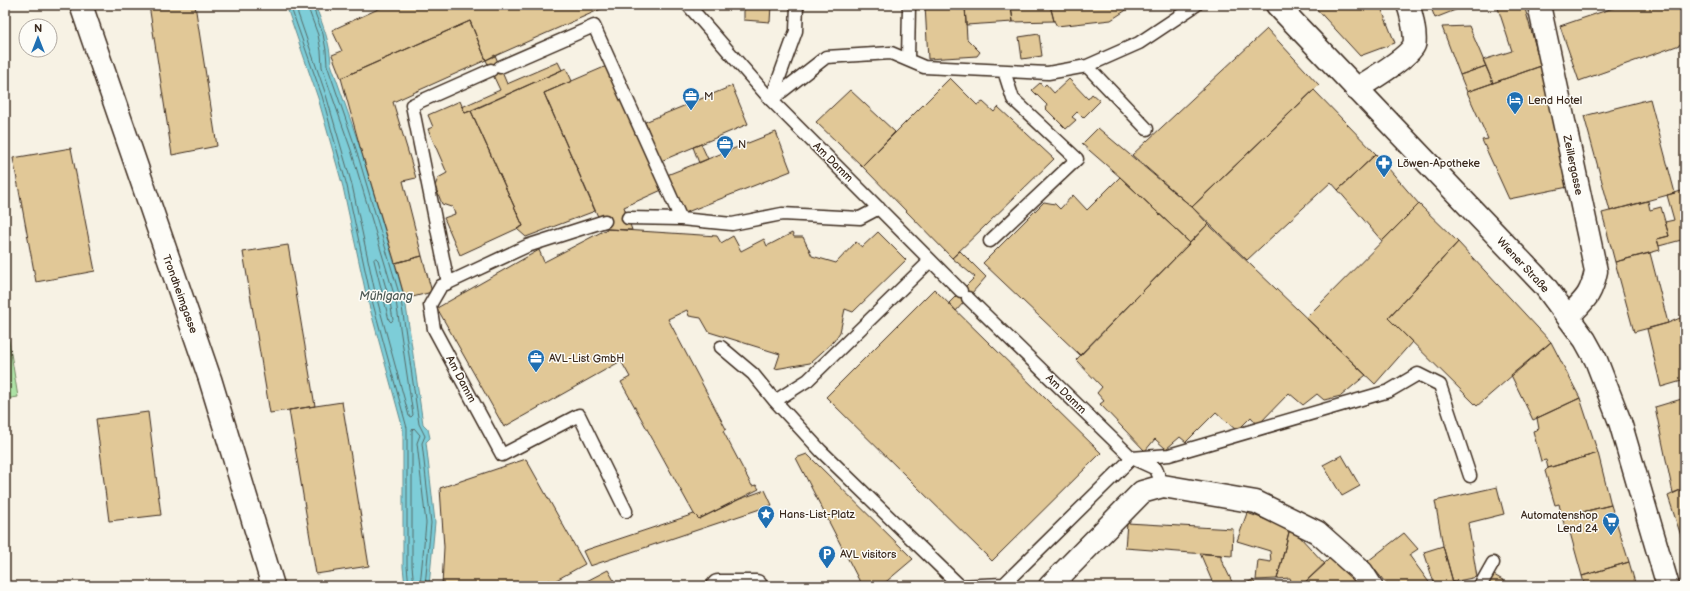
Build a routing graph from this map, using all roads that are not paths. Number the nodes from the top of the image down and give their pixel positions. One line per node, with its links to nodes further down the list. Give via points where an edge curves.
1 (81, 5): 30 (street, Trondheimgasse, via 210,379)
2 (688, 5): 13 (lane, Am Damm)
3 (797, 5): 13 (lane, via 796,31)
4 (909, 5): 9 (lane)
5 (1196, 5): 10 (lane, via 1139,44)
6 (1277, 5): 12 (street, Wiener Straße)
7 (1545, 6): 22 (street, Zeillergasse, via 1596,271 1593,287 1587,297)
8 (1410, 9): 12 (street, via 1415,39 1412,50)
9 (908, 60): 11 (lane, via 924,67); 13 (lane, via 891,53 826,57)
10 (1087, 66): 11 (lane, via 1048,72); 14 (lane)
11 (1004, 71): 19 (lane, via 1013,99 1077,159)
12 (1356, 89): 22 (street, Wiener Straße, via 1544,285)
13 (771, 100): 15 (lane, Am Damm)
14 (1147, 129)
15 (879, 208): 17 (lane, via 860,218 782,214 732,224); 20 (lane, Am Damm)
16 (628, 218): 17 (lane)
17 (681, 219): 21 (lane, via 594,26 412,104)
18 (604, 221): 21 (lane, Am Damm, via 527,246)
19 (990, 241)
20 (930, 261): 24 (lane, via 808,380); 25 (lane, Am Damm)
21 (448, 283): 28 (lane, Am Damm, via 441,286 430,305 434,329 502,456 579,415)
22 (1568, 317): 37 (street, Wiener Straße, via 1596,360 1620,422)
23 (721, 347): 24 (lane, via 753,374)
24 (775, 401): 33 (lane, via 821,451)
25 (1132, 458): 26 (lane, via 1170,455 1389,391 1418,374 1440,385); 27 (lane, Am Damm, via 1156,469); 33 (lane, via 1004,584)
26 (1470, 476)
27 (1163, 486): 34 (street, via 1142,492); 35 (street, via 1261,504 1317,532 1362,572)
28 (626, 510)
29 (1494, 563): 36 (lane)
30 (273, 586)
31 (719, 586): 32 (street)
32 (756, 586)
33 (958, 586)
34 (1050, 586)
35 (1371, 586)
36 (1480, 586)
37 (1668, 586)

